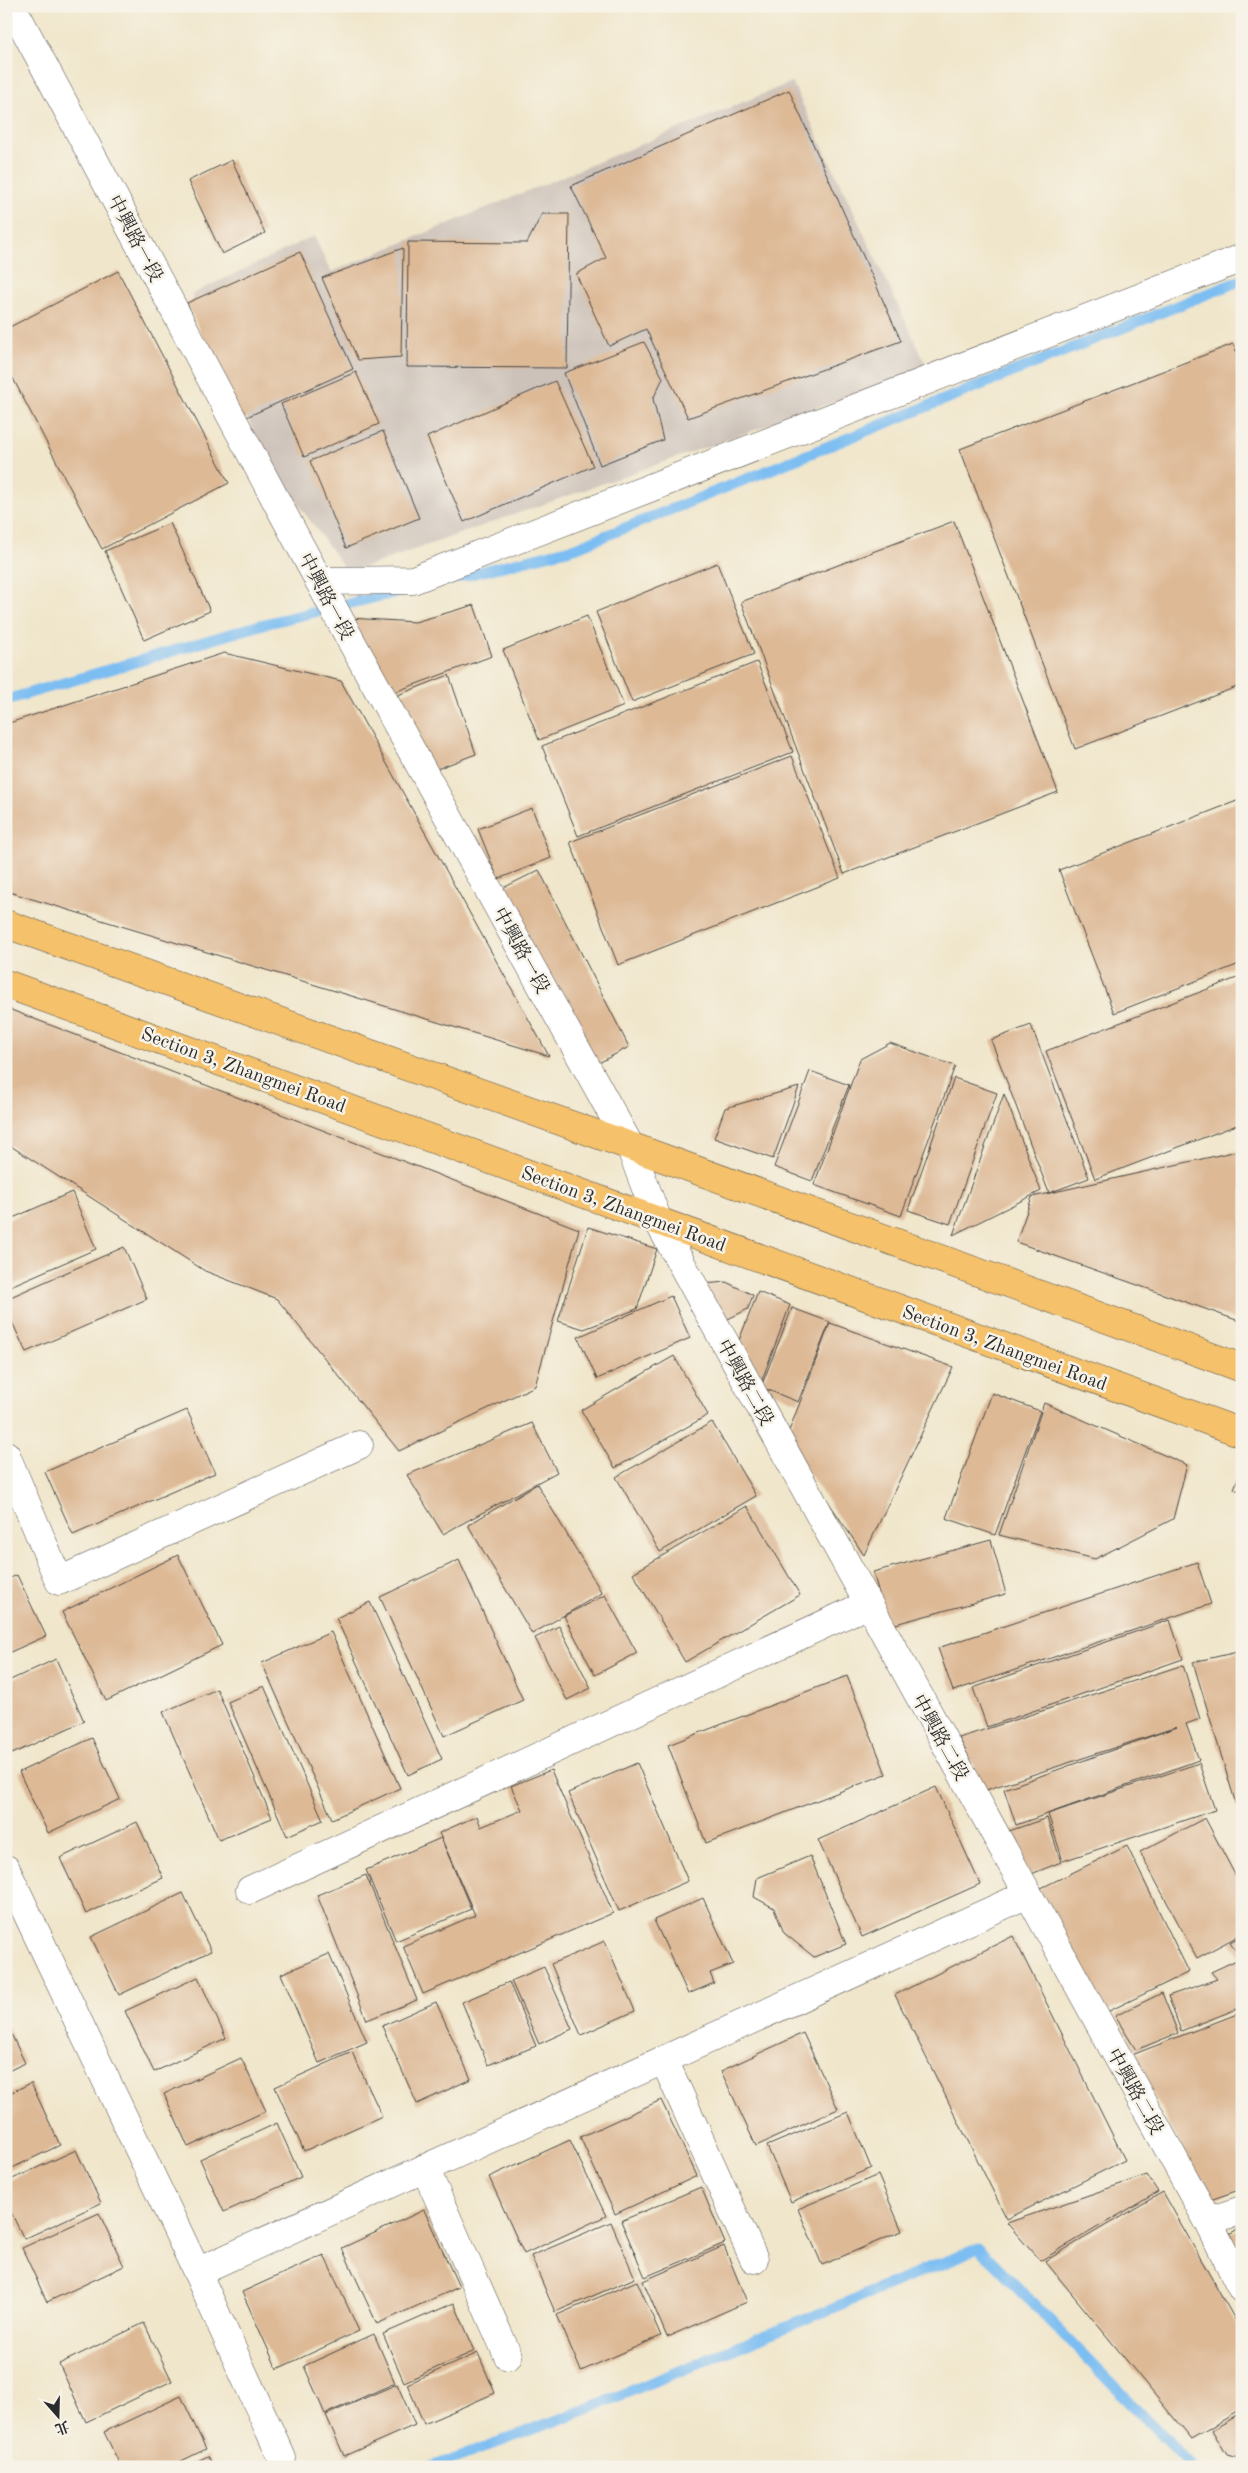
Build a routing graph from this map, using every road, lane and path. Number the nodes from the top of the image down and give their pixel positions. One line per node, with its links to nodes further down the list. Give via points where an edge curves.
1 (12, 6): 3 (street, 中興路一段)
2 (1242, 258): 3 (street, via 413,580)
3 (319, 581): 6 (street, 中興路一段)
4 (6, 924): 6 (main road)
5 (6, 984): 8 (main road, Section 3, Zhangmei Road)
6 (630, 1146): 7 (street, 中興路一段); 9 (main road)
7 (644, 1183): 8 (street, 中興路二段)
8 (658, 1221): 10 (main road, Section 3, Zhangmei Road); 13 (street, 中興路二段)
9 (1242, 1368)
10 (1242, 1433)
11 (359, 1445): 12 (street, via 59,1581)
12 (6, 1455)
13 (868, 1604): 15 (street); 16 (street, 中興路二段)
14 (6, 1869): 22 (street)
15 (250, 1890)
16 (1028, 1894): 17 (street); 20 (street, 中興路二段)
17 (664, 2060): 18 (street); 21 (street)
18 (425, 2168): 22 (street); 24 (street)
19 (1242, 2210): 20 (street)
20 (1208, 2222): 23 (street, 中興路二段)
21 (754, 2260)
22 (197, 2272): 25 (street)
23 (1242, 2288)
24 (508, 2356)
25 (282, 2458)

